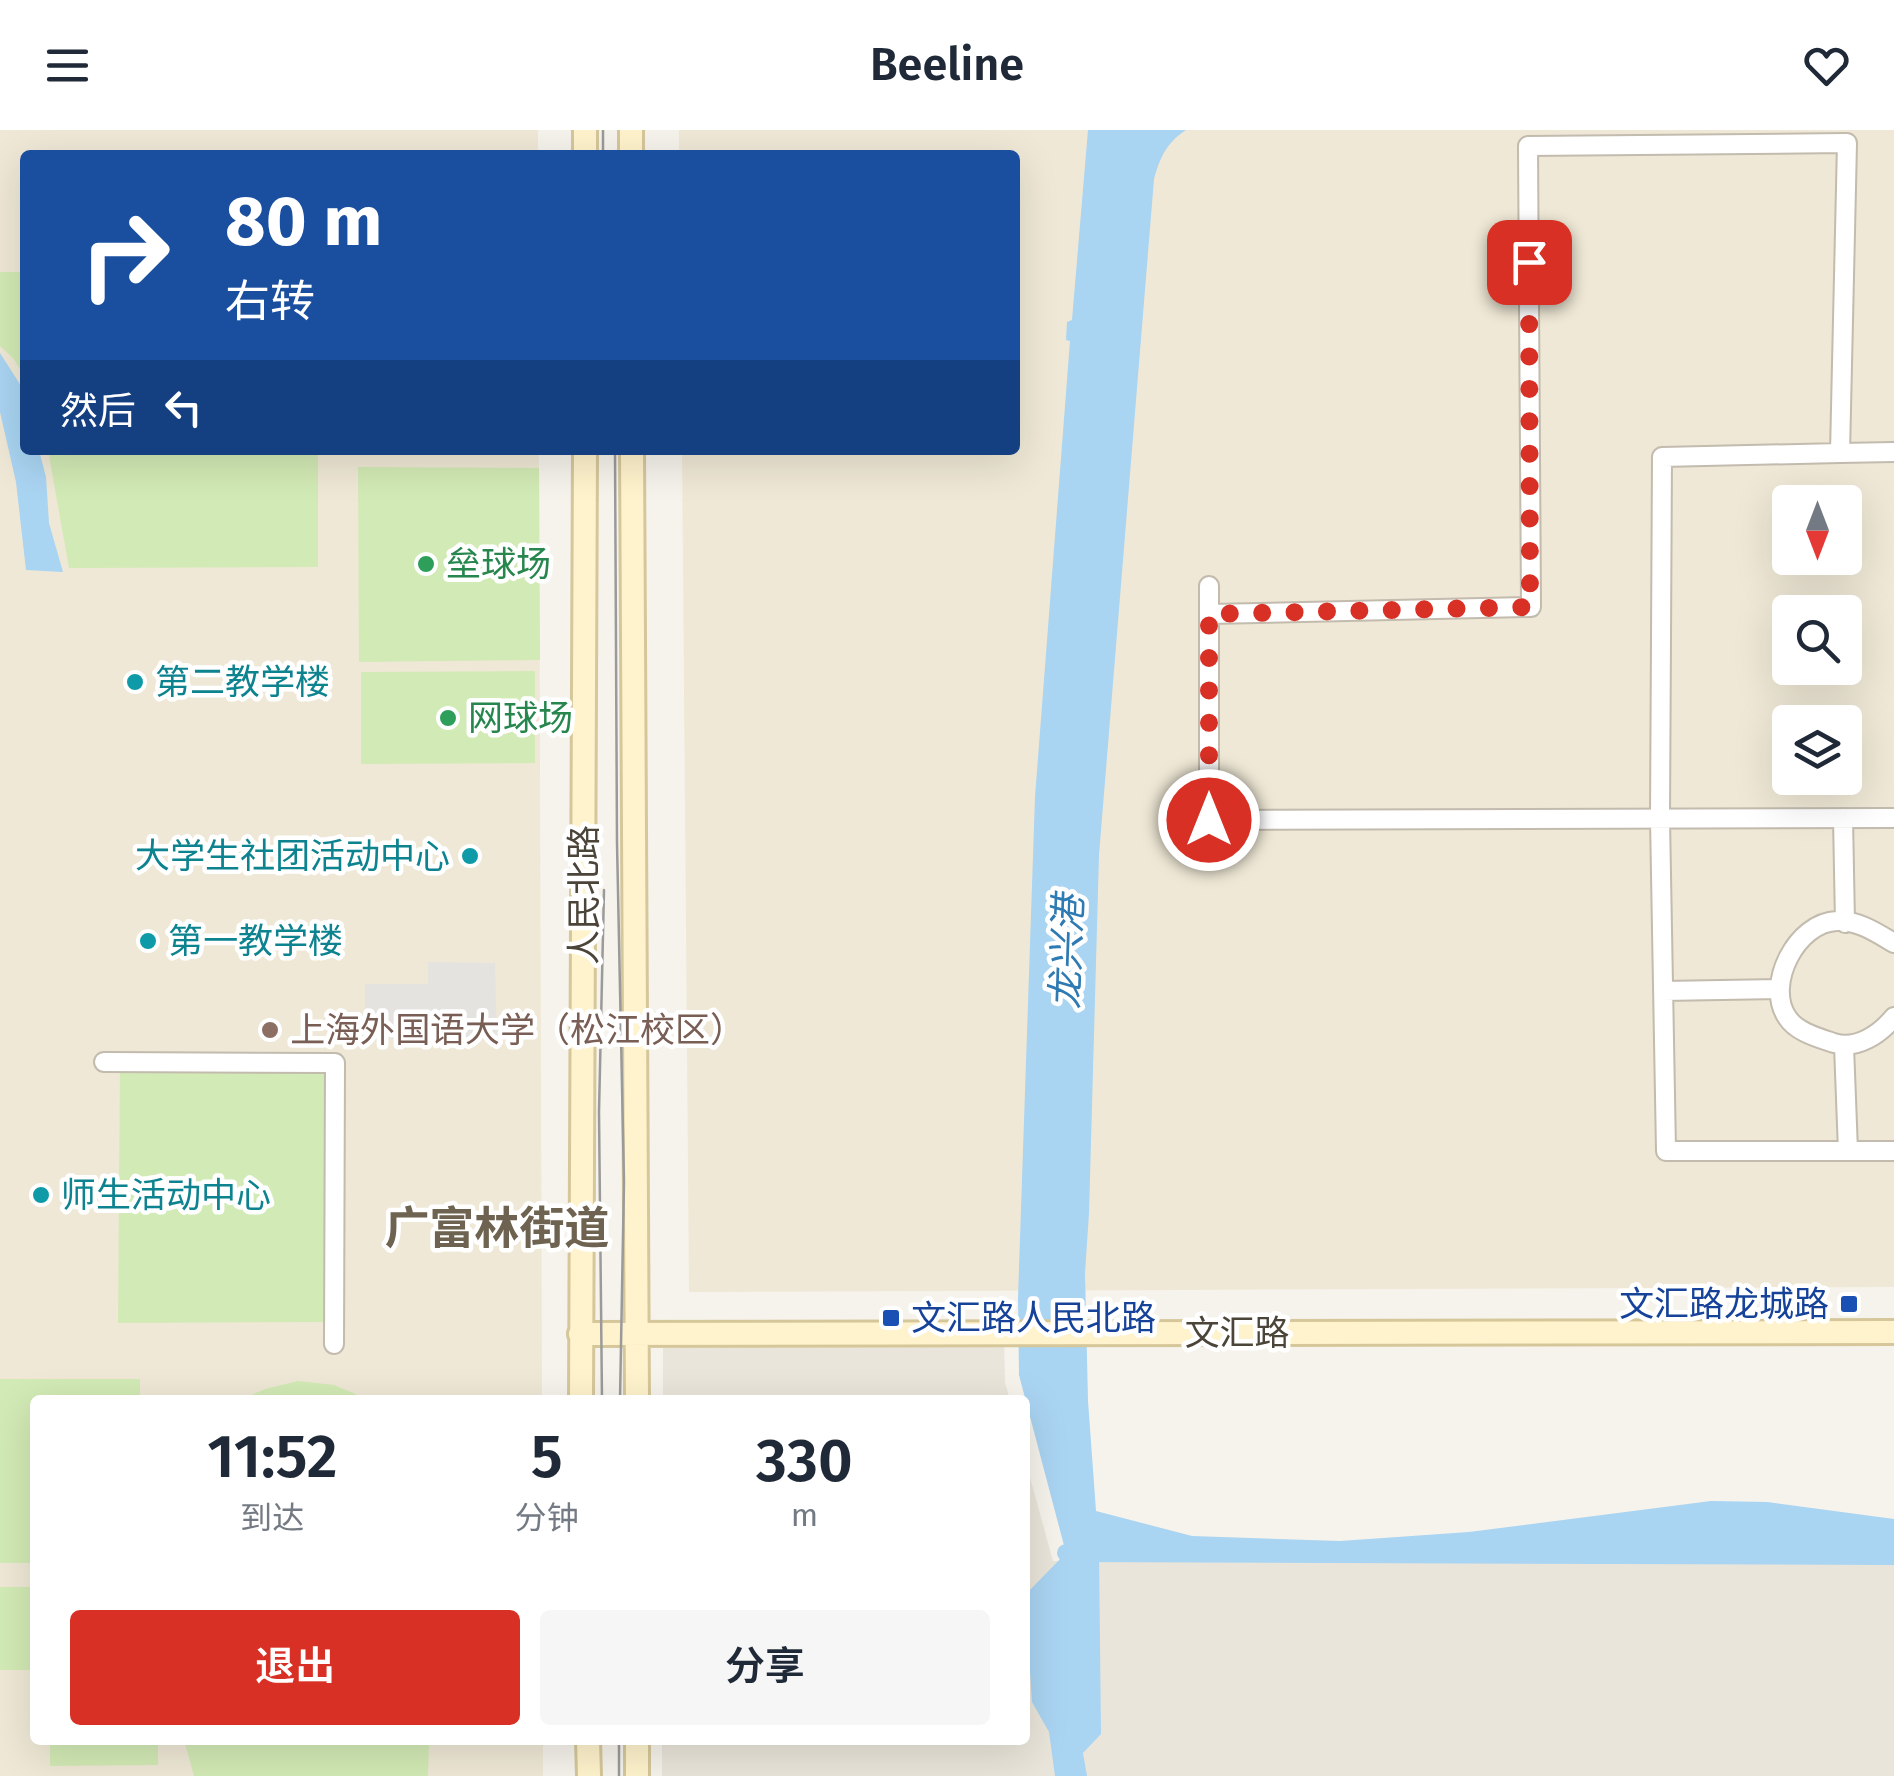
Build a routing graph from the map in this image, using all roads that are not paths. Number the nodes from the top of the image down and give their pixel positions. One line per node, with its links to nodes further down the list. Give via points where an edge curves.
1 (1894, 452): 2 (street)
2 (1840, 453): 6 (street, via 1848,143 1528,146 1530,607); 9 (street, via 1662,457)
3 (585, 455): 20 (main road, 人民北路)
4 (632, 455): 21 (main road, 人民北路)
5 (1209, 586): 6 (street)
6 (1209, 614): 9 (street, via 1209,820)
7 (1843, 818): 8 (street); 9 (street); 10 (street)
8 (1894, 818)
9 (1660, 819): 13 (street)
10 (1845, 923): 11 (street); 12 (street, via 1824,924 1804,937 1786,960)
11 (1894, 944)
12 (1779, 989): 13 (street); 15 (street, via 1787,1018 1811,1036)
13 (1663, 990): 17 (street, via 1666,1151)
14 (1894, 1017): 15 (street, via 1881,1034)
15 (1844, 1046): 17 (street)
16 (104, 1062): 22 (street, via 335,1063)
17 (1848, 1151): 18 (street)
18 (1894, 1151)
19 (1894, 1332): 21 (main road, 文汇路)
20 (580, 1334): 21 (main road, 文汇路); 23 (main road, 人民北路)
21 (636, 1334): 24 (main road, 人民北路)
22 (334, 1344)
23 (581, 1395)
24 (637, 1395)
25 (588, 1745): 27 (main road)
26 (637, 1745): 28 (main road)
27 (589, 1776)
28 (637, 1776)

